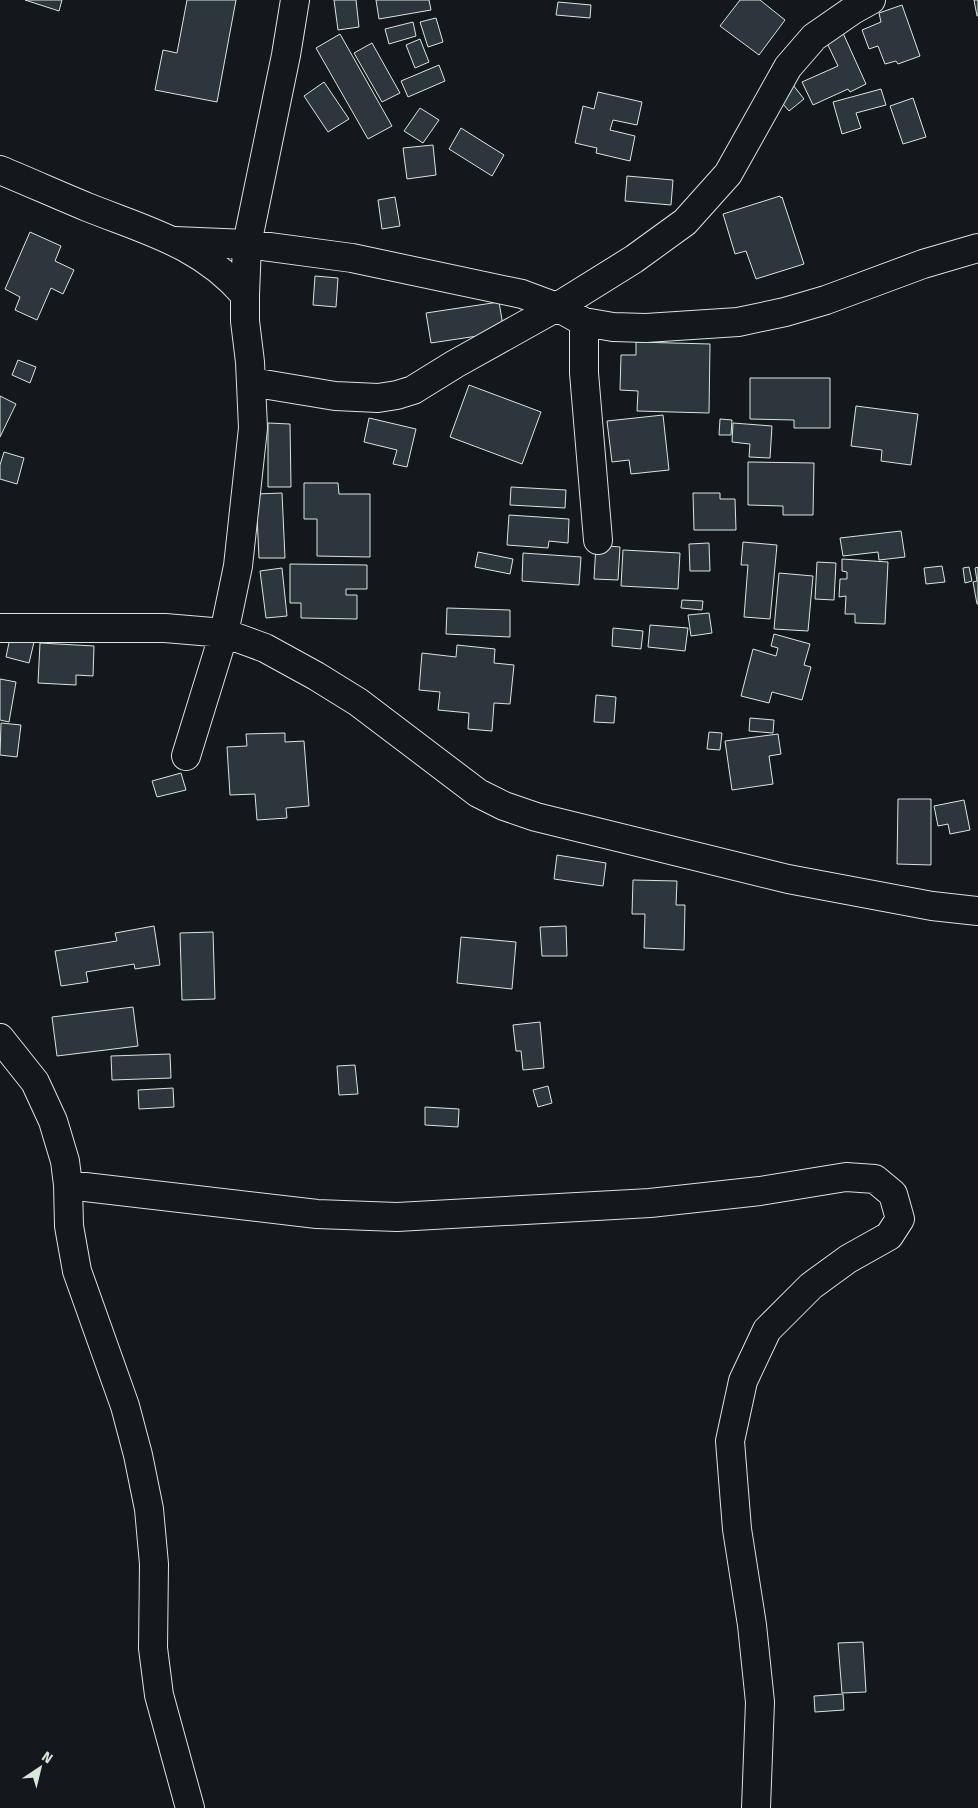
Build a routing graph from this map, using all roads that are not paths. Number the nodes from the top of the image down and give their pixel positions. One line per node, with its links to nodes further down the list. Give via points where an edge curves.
1 (296, 0): 5 (street)
2 (871, 0): 8 (street, via 814,38 788,67 728,174 685,222)
3 (0, 170): 4 (street)
4 (175, 241): 5 (street); 7 (street, via 217,267)
5 (247, 244): 7 (street); 8 (street, via 362,260 493,287)
6 (978, 248): 9 (street, via 923,264 810,305 738,322 646,328)
7 (245, 295): 10 (street)
8 (557, 308): 9 (street); 10 (street, via 413,390 397,395 378,398 335,396)
9 (584, 322): 11 (street, via 584,373)
10 (251, 382): 13 (street, via 251,447 238,566)
11 (598, 540)
12 (0, 628): 13 (street, via 165,628)
13 (224, 633): 14 (street); 15 (street, via 265,648 316,676 358,702 478,793 504,806 536,817 788,879 932,906)
14 (186, 756)
15 (978, 911)
16 (0, 1038): 17 (street, via 35,1082 53,1121 65,1161)
17 (68, 1185): 18 (street, via 69,1226 77,1271 125,1406 149,1509 154,1564 153,1648 159,1695); 19 (street, via 317,1214 397,1218 650,1203 760,1191 846,1177 875,1179 893,1194 900,1219 889,1236 848,1259 811,1286 767,1330 743,1381 730,1441 737,1529 760,1702)
18 (190, 1808)
19 (756, 1808)

